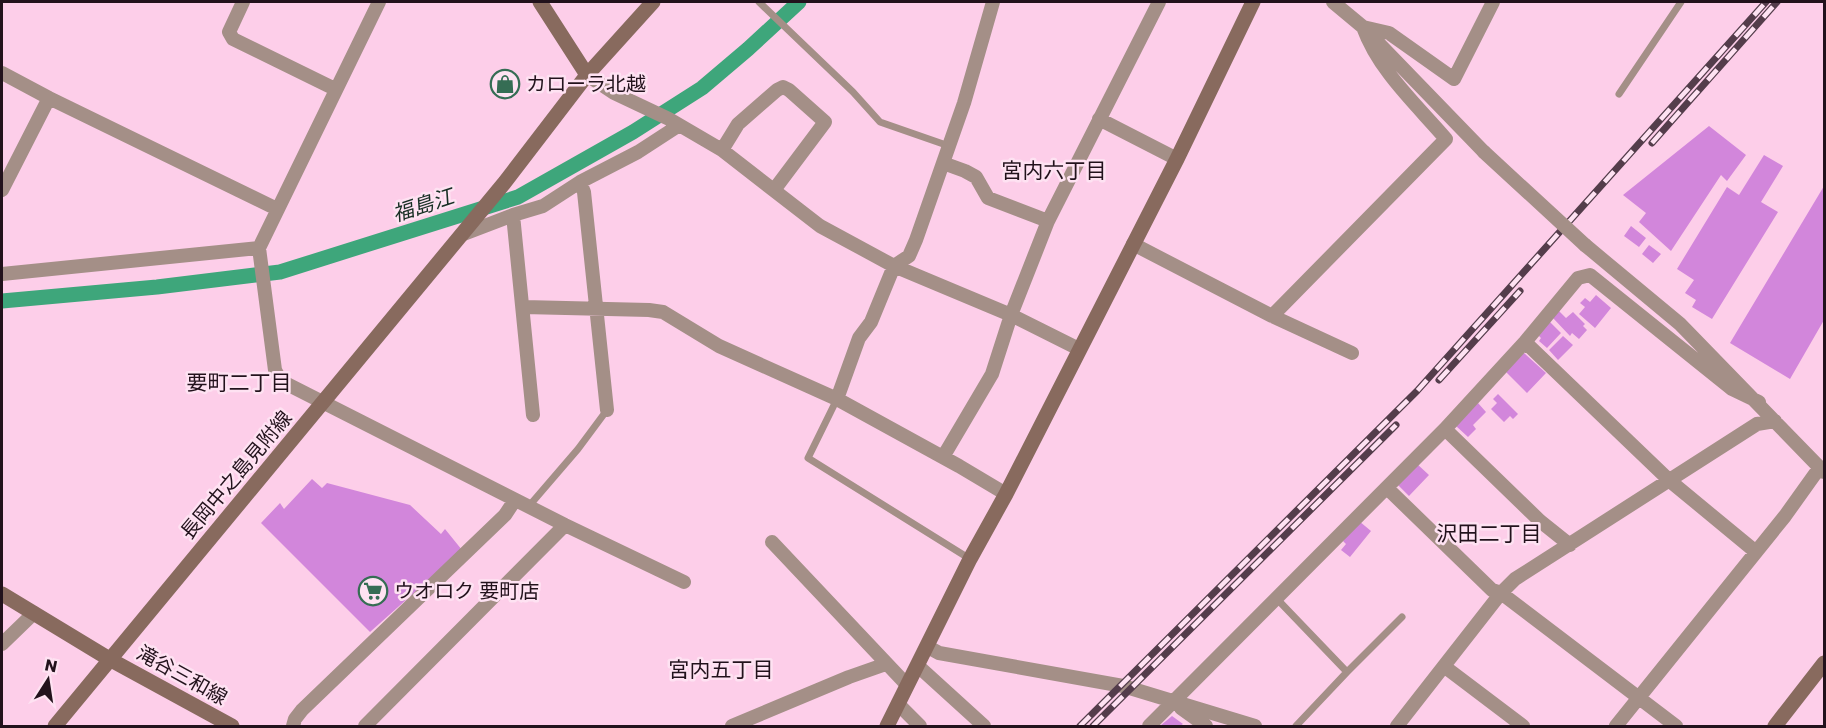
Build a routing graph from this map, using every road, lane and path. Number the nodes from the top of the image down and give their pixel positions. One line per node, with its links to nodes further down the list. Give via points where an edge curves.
1 (243, 2): 15 (street, via 229,32 233,39)
2 (379, 2): 15 (street)
3 (540, 2): 14 (street)
4 (653, 2): 14 (street)
5 (759, 2): 20 (lane, via 880,122)
6 (993, 2): 20 (street)
7 (1159, 2): 18 (street)
8 (1253, 2): 22 (street)
9 (1333, 2): 12 (street)
10 (1493, 2): 12 (street, via 1454,79 1389,33)
11 (1681, 2): 16 (lane)
12 (1363, 27): 38 (street, via 1382,65 1446,139); 44 (street, bridge, via 1484,152 1585,245 1680,324)
13 (2, 73): 17 (street)
14 (587, 75): 19 (street); 30 (street, 長岡中之島見附線)
15 (336, 89): 27 (street)
16 (1619, 94)
17 (49, 98): 25 (street); 27 (street)
18 (1099, 119): 22 (street); 29 (street)
19 (674, 123): 21 (street); 24 (street, via 638,152)
20 (949, 146): 23 (street)
21 (722, 150): 26 (street); 26 (street, via 738,124 777,90 789,90 825,122)
22 (1176, 159): 31 (street)
23 (942, 164): 29 (street, via 976,177 988,198); 33 (street, via 909,256)
24 (580, 182): 28 (street, via 543,206); 36 (street)
25 (2, 190)
26 (774, 190): 33 (street, via 820,226)
27 (277, 209): 32 (street)
28 (513, 215): 30 (street); 35 (street)
29 (1048, 221): 37 (street)
30 (461, 235): 43 (street, 長岡中之島見附線)
31 (1132, 244): 38 (street); 40 (street)
32 (261, 254): 34 (street); 43 (street, via 275,370 281,381)
33 (894, 266): 37 (street); 42 (street, via 871,322 859,338)
34 (2, 274)
35 (524, 307): 36 (street); 46 (street)
36 (597, 309): 42 (street, via 663,312 719,346); 45 (street)
37 (1011, 315): 40 (street); 49 (street, via 992,374)
38 (1272, 316): 41 (street)
39 (1525, 342): 44 (street, via 1578,278 1590,275 1732,389); 48 (street); 51 (street)
40 (1079, 350): 53 (street)
41 (1352, 353)
42 (837, 399): 49 (street); 60 (lane, via 808,458)
43 (323, 402): 54 (street); 69 (street, 長岡中之島見附線)
44 (1759, 402): 47 (street)
45 (607, 410): 55 (lane)
46 (533, 415)
47 (1774, 421): 50 (street); 51 (street, via 1757,424)
48 (1445, 429): 52 (street); 58 (street)
49 (943, 457): 53 (street)
50 (1822, 469): 59 (street)
51 (1670, 481): 58 (street); 59 (street)
52 (1387, 488): 62 (street, via 1492,590); 64 (street)
53 (1006, 494): 60 (street)
54 (515, 500): 55 (street); 81 (street, via 505,515 302,710)
55 (529, 506): 56 (street)
56 (565, 525): 61 (street); 82 (street)
57 (772, 542): 71 (street)
58 (1570, 545): 62 (street, via 1515,579)
59 (1756, 552): 76 (street)
60 (970, 560): 68 (street)
61 (684, 582)
62 (1501, 593): 73 (street); 76 (street)
63 (2, 594): 65 (street, 滝谷三和線)
64 (1276, 599): 74 (lane); 77 (street)
65 (34, 613): 67 (street); 69 (street, 滝谷三和線)
66 (1402, 617): 74 (lane)
67 (2, 644)
68 (928, 647): 72 (street); 77 (street, via 939,653 1097,680)
69 (111, 660): 79 (street, 長岡中之島見附線); 80 (street, 滝谷三和線)
70 (1824, 663): 95 (street)
71 (886, 664): 75 (street); 83 (street)
72 (918, 666): 75 (street); 86 (street)
73 (1445, 667): 91 (street); 92 (street)
74 (1347, 672): 90 (lane)
75 (907, 685): 78 (street)
76 (1638, 697): 93 (street); 94 (street)
77 (1172, 701): 87 (street); 88 (street); 89 (street)
78 (898, 704): 84 (street); 85 (street)
79 (55, 726)
80 (232, 726)
81 (293, 726)
82 (365, 726)
83 (732, 726)
84 (887, 726)
85 (920, 726)
86 (984, 726)
87 (1149, 726)
88 (1206, 726)
89 (1255, 726)
90 (1296, 726)
91 (1397, 726)
92 (1523, 726)
93 (1616, 726)
94 (1676, 726)
95 (1775, 726)

